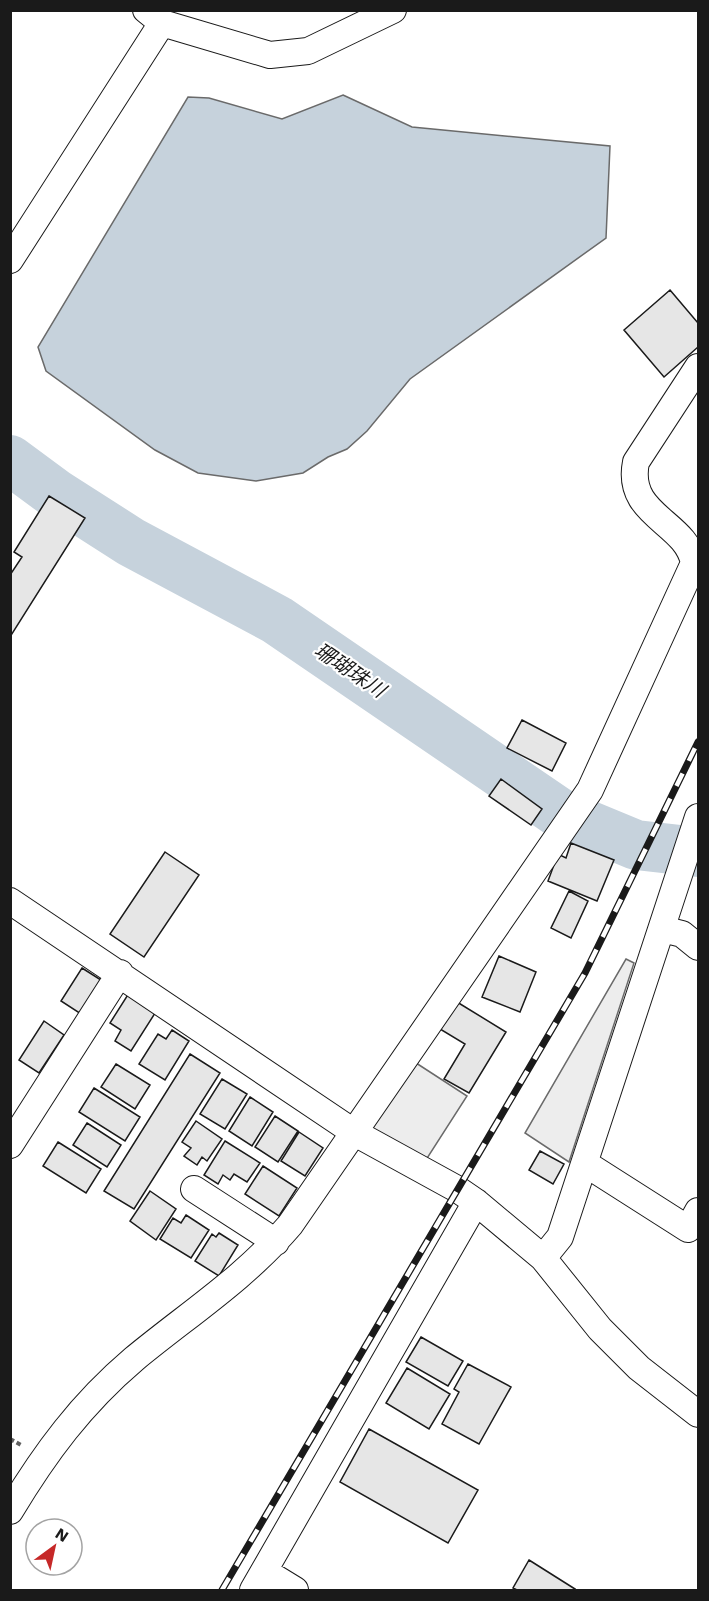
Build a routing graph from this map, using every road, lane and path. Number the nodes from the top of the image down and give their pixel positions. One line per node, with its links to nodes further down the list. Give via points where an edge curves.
1 (393, 10): 2 (street, via 308,51 270,55)
2 (154, 17): 3 (street)
3 (10, 260)
4 (699, 367): 10 (street, via 636,462 633,479 645,503 692,550 691,572 590,790)
5 (699, 817): 7 (street)
6 (10, 901): 9 (street)
7 (662, 929): 8 (street, via 682,934); 12 (street)
8 (699, 947)
9 (120, 973): 10 (street); 11 (street)
10 (355, 1133): 14 (street); 16 (street)
11 (10, 1145)
12 (586, 1164): 15 (street, via 688,1229); 17 (street, via 560,1237)
13 (194, 1189): 16 (street)
14 (476, 1203): 17 (street); 20 (street)
15 (699, 1211)
16 (276, 1242): 19 (street, via 214,1299 135,1358 82,1409 42,1458)
17 (543, 1258): 18 (street, via 600,1329 639,1368)
18 (699, 1414)
19 (10, 1511)
20 (259, 1581): 21 (street)
21 (295, 1590)

